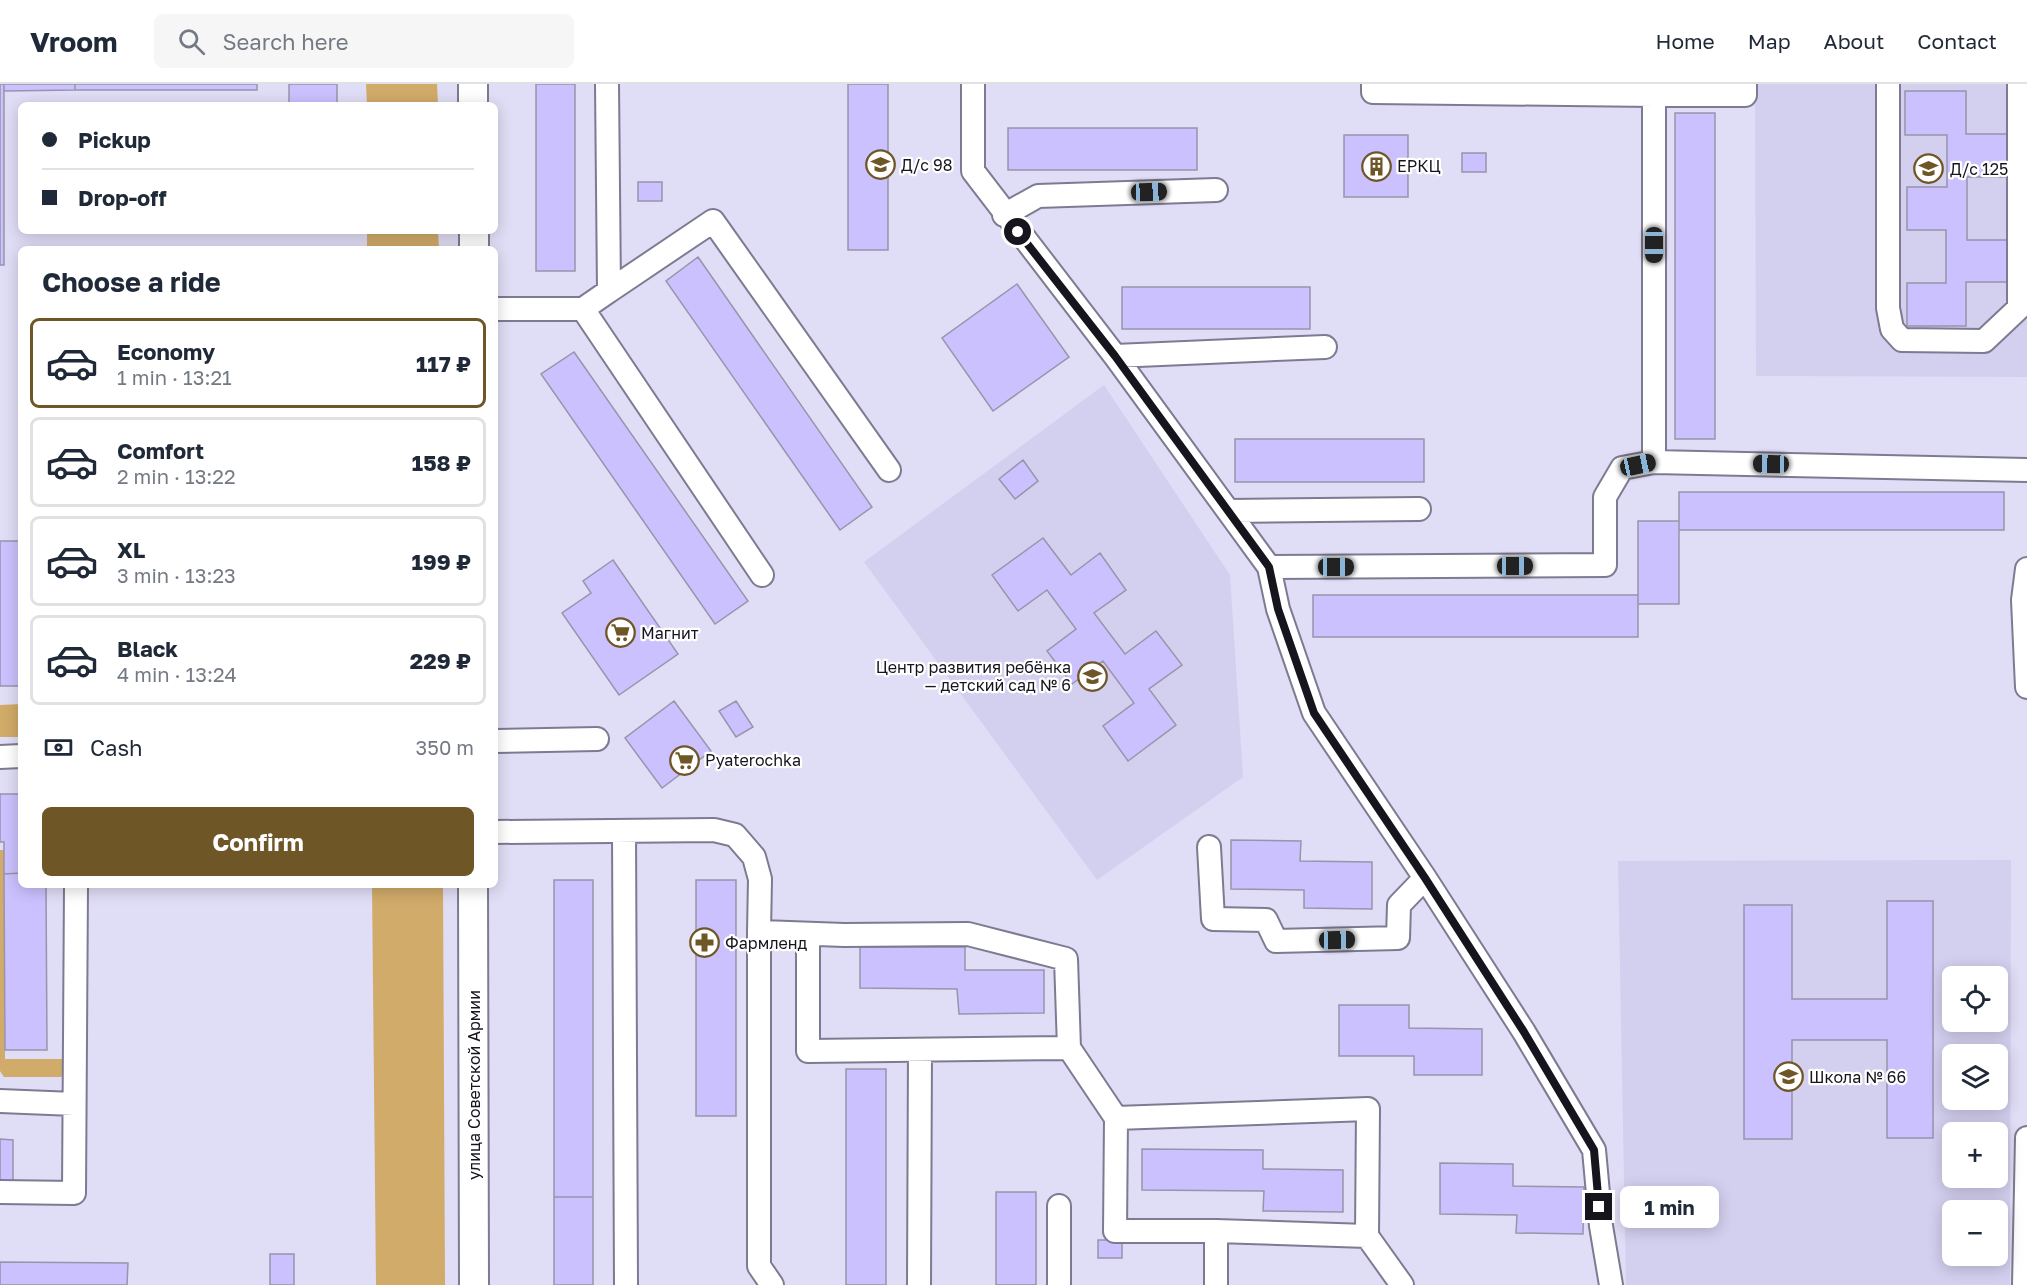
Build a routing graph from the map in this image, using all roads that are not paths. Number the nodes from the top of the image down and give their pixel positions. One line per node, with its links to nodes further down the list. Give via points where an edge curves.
1 (473, 84): 9 (main road)
2 (607, 84): 12 (lane)
3 (973, 84): 11 (lane, via 973,171)
4 (1373, 84): 8 (lane, via 1373,92)
5 (1745, 84): 8 (lane, via 1745,95)
6 (1888, 84): 7 (lane, via 1888,308 1892,329 1902,340 1972,341 1984,341 2019,308)
7 (2019, 84)
8 (1654, 95): 17 (lane)
9 (473, 102)
10 (1216, 190): 11 (lane, via 1038,196)
11 (1004, 214): 16 (lane)
12 (609, 291): 14 (lane); 19 (lane, via 713,221)
13 (498, 309): 14 (lane)
14 (583, 309): 24 (lane)
15 (1325, 347): 16 (lane)
16 (1115, 356): 21 (lane)
17 (1654, 462): 18 (lane); 22 (lane, via 1622,468 1605,497 1605,565)
18 (2027, 470)
19 (889, 471)
20 (1419, 509): 21 (lane)
21 (1228, 511): 22 (lane)
22 (1269, 567): 33 (lane, via 1278,609 1314,713)
23 (2027, 569): 25 (lane, via 2023,600)
24 (762, 575)
25 (2027, 687)
26 (597, 739): 27 (lane)
27 (498, 741)
28 (18, 756): 29 (lane)
29 (0, 757)
30 (624, 831): 31 (lane); 36 (lane, via 714,830 735,835 754,857 760,879); 49 (lane)
31 (498, 832)
32 (1209, 848): 33 (lane, via 1213,919 1266,921 1276,941 1398,938 1398,905)
33 (1425, 878): 55 (lane, via 1594,1150)
34 (76, 888): 41 (lane)
35 (473, 888): 48 (main road, улица Советской Армии)
36 (759, 932): 37 (lane); 50 (lane, via 759,1266)
37 (808, 935): 38 (lane, via 968,934 1066,958); 39 (lane, via 808,1051)
38 (1069, 1048): 39 (lane); 42 (lane)
39 (920, 1051): 51 (lane)
40 (0, 1101): 41 (lane)
41 (74, 1104): 44 (lane, via 74,1193)
42 (1116, 1118): 46 (lane, via 1115,1231); 47 (lane, via 1368,1109)
43 (2027, 1138): 56 (lane)
44 (0, 1192)
45 (1059, 1206): 52 (lane)
46 (1216, 1231): 47 (lane); 53 (lane)
47 (1367, 1236): 54 (lane)
48 (474, 1285)
49 (626, 1285)
50 (772, 1285)
51 (919, 1285)
52 (1059, 1285)
53 (1216, 1285)
54 (1402, 1285)
55 (1611, 1285)
56 (2024, 1285)

